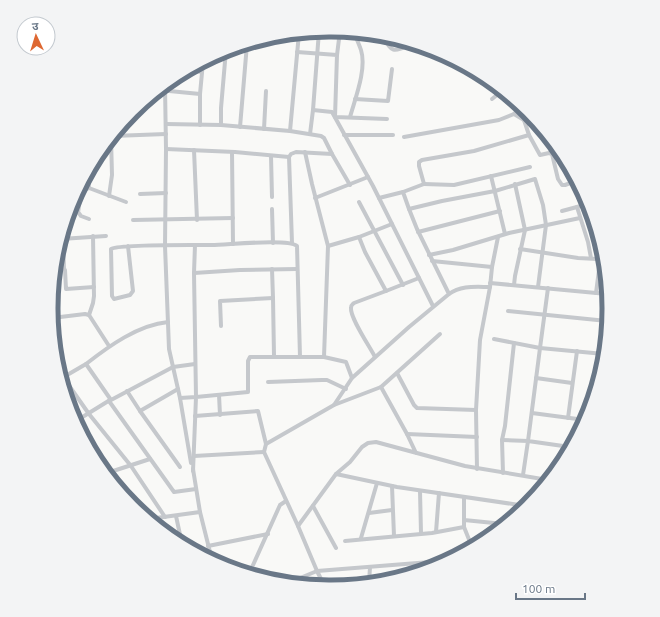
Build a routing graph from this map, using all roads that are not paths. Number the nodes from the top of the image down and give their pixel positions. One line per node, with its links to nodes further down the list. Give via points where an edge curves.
1 (319, 38): 9 (street)
2 (339, 38): 10 (street)
3 (298, 39): 8 (street)
4 (357, 39): 22 (street, via 362,50 362,62)
5 (386, 43): 6 (street, via 393,50)
6 (403, 47)
7 (246, 50): 33 (street)
8 (297, 52): 9 (street); 35 (street)
9 (318, 54): 10 (street); 23 (street)
10 (337, 55): 26 (street)
11 (225, 58): 32 (street)
12 (203, 69): 15 (street)
13 (392, 69): 22 (street, via 388,101)
14 (197, 71): 15 (street)
15 (202, 72): 19 (street)
16 (168, 91): 19 (street)
17 (266, 91): 34 (street)
18 (165, 93): 30 (street)
19 (200, 94): 31 (street)
20 (497, 95): 21 (street)
21 (492, 99)
22 (355, 100): 27 (street)
23 (313, 110): 26 (street, via 332,112); 37 (street)
24 (517, 112): 25 (street)
25 (514, 114): 29 (street); 42 (street, via 498,120)
26 (335, 117): 27 (street); 38 (street)
27 (350, 117): 28 (street)
28 (387, 119)
29 (524, 120): 40 (street)
30 (166, 124): 31 (street); 36 (street)
31 (200, 125): 32 (street)
32 (221, 125): 33 (street)
33 (240, 127): 34 (street)
34 (264, 129): 35 (street)
35 (290, 131): 37 (street)
36 (166, 134): 41 (street); 44 (street)
37 (310, 134): 48 (street, via 324,138)
38 (344, 135): 39 (street); 53 (street)
39 (393, 135)
40 (529, 135): 54 (street, via 540,156 552,154 562,185); 56 (street, via 474,151 422,160 419,166)
41 (120, 137)
42 (404, 137)
43 (112, 147): 65 (street)
44 (166, 149): 45 (street); 63 (street)
45 (194, 150): 46 (street); 83 (street)
46 (232, 152): 49 (street); 78 (street)
47 (306, 152): 48 (street); 50 (street, via 293,152); 67 (street)
48 (332, 154): 58 (street)
49 (271, 156): 50 (street); 66 (street)
50 (289, 157): 96 (street)
51 (530, 167): 52 (street)
52 (491, 176): 56 (street, via 454,184); 61 (street)
53 (368, 177): 58 (street); 68 (street)
54 (571, 183)
55 (89, 184): 59 (street)
56 (424, 184): 62 (street)
57 (516, 184): 61 (street); 85 (street, via 535,179); 86 (street)
58 (350, 185): 67 (street)
59 (89, 188): 60 (street); 65 (street)
60 (86, 189)
61 (495, 191): 75 (street); 76 (street)
62 (403, 192): 68 (street); 75 (street)
63 (166, 193): 64 (street); 82 (street)
64 (140, 194)
65 (109, 196): 69 (street)
66 (272, 197)
67 (316, 198): 101 (street)
68 (379, 198): 84 (street)
69 (126, 202)
70 (359, 202): 87 (street)
71 (80, 203): 80 (street, via 78,212)
72 (581, 206): 73 (street)
73 (577, 207): 77 (street); 79 (street)
74 (272, 209): 95 (street)
75 (410, 209): 88 (street)
76 (500, 211): 88 (street); 89 (street)
77 (562, 211)
78 (233, 218): 83 (street); 97 (street)
79 (580, 218): 85 (street); 105 (street)
80 (89, 219)
81 (133, 220): 82 (street)
82 (166, 220): 83 (street); 100 (street)
83 (197, 220)
84 (392, 224): 87 (street); 115 (street)
85 (546, 225): 86 (street); 103 (street)
86 (524, 230): 89 (street); 102 (street)
87 (374, 231): 92 (street); 116 (street)
88 (418, 232): 104 (street)
89 (505, 234): 93 (street)
90 (93, 236): 91 (street); 94 (street); 119 (street)
91 (106, 236)
92 (359, 237): 101 (street); 122 (street)
93 (498, 237): 104 (street); 109 (street)
94 (68, 238)
95 (273, 243): 96 (street); 97 (street)
96 (292, 243): 112 (street, via 297,246)
97 (233, 244): 98 (street)
98 (195, 245): 100 (street); 114 (street)
99 (128, 246): 99 (street, via 112,249 114,298 130,295 133,291); 100 (street)
100 (165, 246): 133 (street)
101 (328, 246): 144 (street)
102 (520, 249): 103 (street); 118 (street)
103 (543, 253): 105 (street); 120 (street)
104 (429, 255): 108 (street)
105 (591, 258): 106 (street)
106 (597, 259)
107 (63, 260): 110 (street)
108 (432, 261): 109 (street); 125 (street)
109 (492, 267): 117 (street)
110 (64, 269): 119 (street, via 66,289)
111 (272, 269): 112 (street); 114 (street); 126 (street)
112 (297, 269): 143 (street)
113 (599, 272): 123 (street)
114 (194, 273): 147 (street)
115 (419, 278): 116 (street); 127 (street)
116 (403, 285): 122 (street)
117 (490, 285): 118 (street); 125 (street, via 465,287 453,290); 165 (street, via 480,340)
118 (514, 285): 120 (street)
119 (94, 287): 130 (street, via 93,304)
120 (538, 287): 121 (street)
121 (548, 288): 123 (street); 129 (street)
122 (386, 291): 145 (street, via 354,303 351,307 352,317)
123 (596, 293): 124 (street)
124 (601, 293)
125 (449, 294): 127 (street)
126 (273, 298): 134 (street, via 220,301); 142 (street)
127 (434, 306): 145 (street)
128 (508, 311): 129 (street)
129 (545, 314): 132 (street); 139 (street)
130 (89, 315): 131 (street); 138 (street)
131 (59, 317)
132 (601, 320)
133 (168, 322): 138 (street, via 154,323); 148 (street)
134 (221, 326)
135 (440, 334): 149 (street)
136 (494, 339): 137 (street)
137 (514, 343): 139 (street); 176 (street)
138 (109, 346): 146 (street)
139 (540, 348): 140 (street); 152 (street)
140 (577, 351): 141 (street); 154 (street)
141 (597, 353)
142 (274, 356): 143 (street); 160 (street, via 249,358 248,392)
143 (300, 357): 144 (street)
144 (324, 357): 151 (street, via 346,362)
145 (376, 357): 151 (street)
146 (86, 364): 150 (street); 163 (street)
147 (195, 364): 148 (street); 161 (street)
148 (173, 367): 158 (street); 159 (street)
149 (397, 373): 156 (street); 165 (street, via 417,408)
150 (67, 375)
151 (352, 378): 157 (street)
152 (536, 378): 154 (street); 167 (street)
153 (268, 382): 157 (street, via 322,380)
154 (572, 384): 172 (street)
155 (70, 386): 168 (street)
156 (381, 387): 164 (street); 174 (street)
157 (346, 389): 164 (street)
158 (178, 390): 162 (street); 166 (street)
159 (127, 391): 163 (street); 166 (street)
160 (219, 395): 161 (street); 169 (street)
161 (196, 397): 162 (street); 170 (street)
162 (180, 398): 188 (street)
163 (110, 401): 168 (street); 183 (street)
164 (334, 406): 178 (street)
165 (476, 410): 175 (street)
166 (140, 411): 185 (street)
167 (532, 413): 172 (street); 177 (street)
168 (89, 414): 171 (street); 184 (street)
169 (220, 415): 170 (street); 178 (street, via 258,411)
170 (195, 416): 182 (street)
171 (81, 418)
172 (568, 418): 173 (street)
173 (578, 419)
174 (407, 434): 175 (street); 181 (street)
175 (477, 436): 186 (street)
176 (502, 440): 177 (street); 189 (street)
177 (528, 441): 179 (street); 191 (street)
178 (266, 444): 180 (street)
179 (563, 446)
180 (264, 452): 182 (street); 199 (street)
181 (416, 453): 186 (street); 190 (street, via 376,442 368,443)
182 (194, 456): 188 (street)
183 (150, 460): 184 (street); 195 (street, via 174,492)
184 (131, 466): 187 (street); 206 (street)
185 (180, 467)
186 (477, 469): 189 (street)
187 (113, 471)
188 (193, 471): 195 (street)
189 (503, 473): 191 (street)
190 (336, 474): 193 (street); 201 (street)
191 (523, 475): 192 (street)
192 (541, 479)
193 (377, 483): 194 (street); 204 (street)
194 (392, 486): 196 (street); 202 (street)
195 (196, 489): 203 (street)
196 (420, 490): 197 (street); 213 (street)
197 (439, 493): 198 (street); 212 (street)
198 (464, 497): 200 (street); 208 (street)
199 (286, 501): 210 (street); 214 (street, via 280,505)
200 (517, 505)
201 (313, 506): 210 (street); 221 (street)
202 (392, 510): 204 (street); 216 (street)
203 (200, 512): 205 (street); 220 (street)
204 (369, 513): 217 (street)
205 (176, 516): 206 (street); 215 (street)
206 (165, 517): 207 (street)
207 (159, 518)
208 (464, 520): 209 (street); 211 (street)
209 (496, 523)
210 (298, 526): 226 (street)
211 (464, 527): 212 (street); 219 (street)
212 (436, 532): 213 (street)
213 (421, 533): 216 (street)
214 (268, 534): 220 (street); 225 (street)
215 (180, 535)
216 (394, 536): 217 (street)
217 (361, 538): 218 (street)
218 (345, 541)
219 (470, 541)
220 (208, 546): 222 (street)
221 (336, 548)
222 (210, 552)
223 (428, 561): 224 (street)
224 (370, 567): 226 (street); 227 (street)
225 (252, 569)
226 (317, 571): 228 (street); 229 (street)
227 (369, 577)
228 (299, 578)
229 (321, 580)

